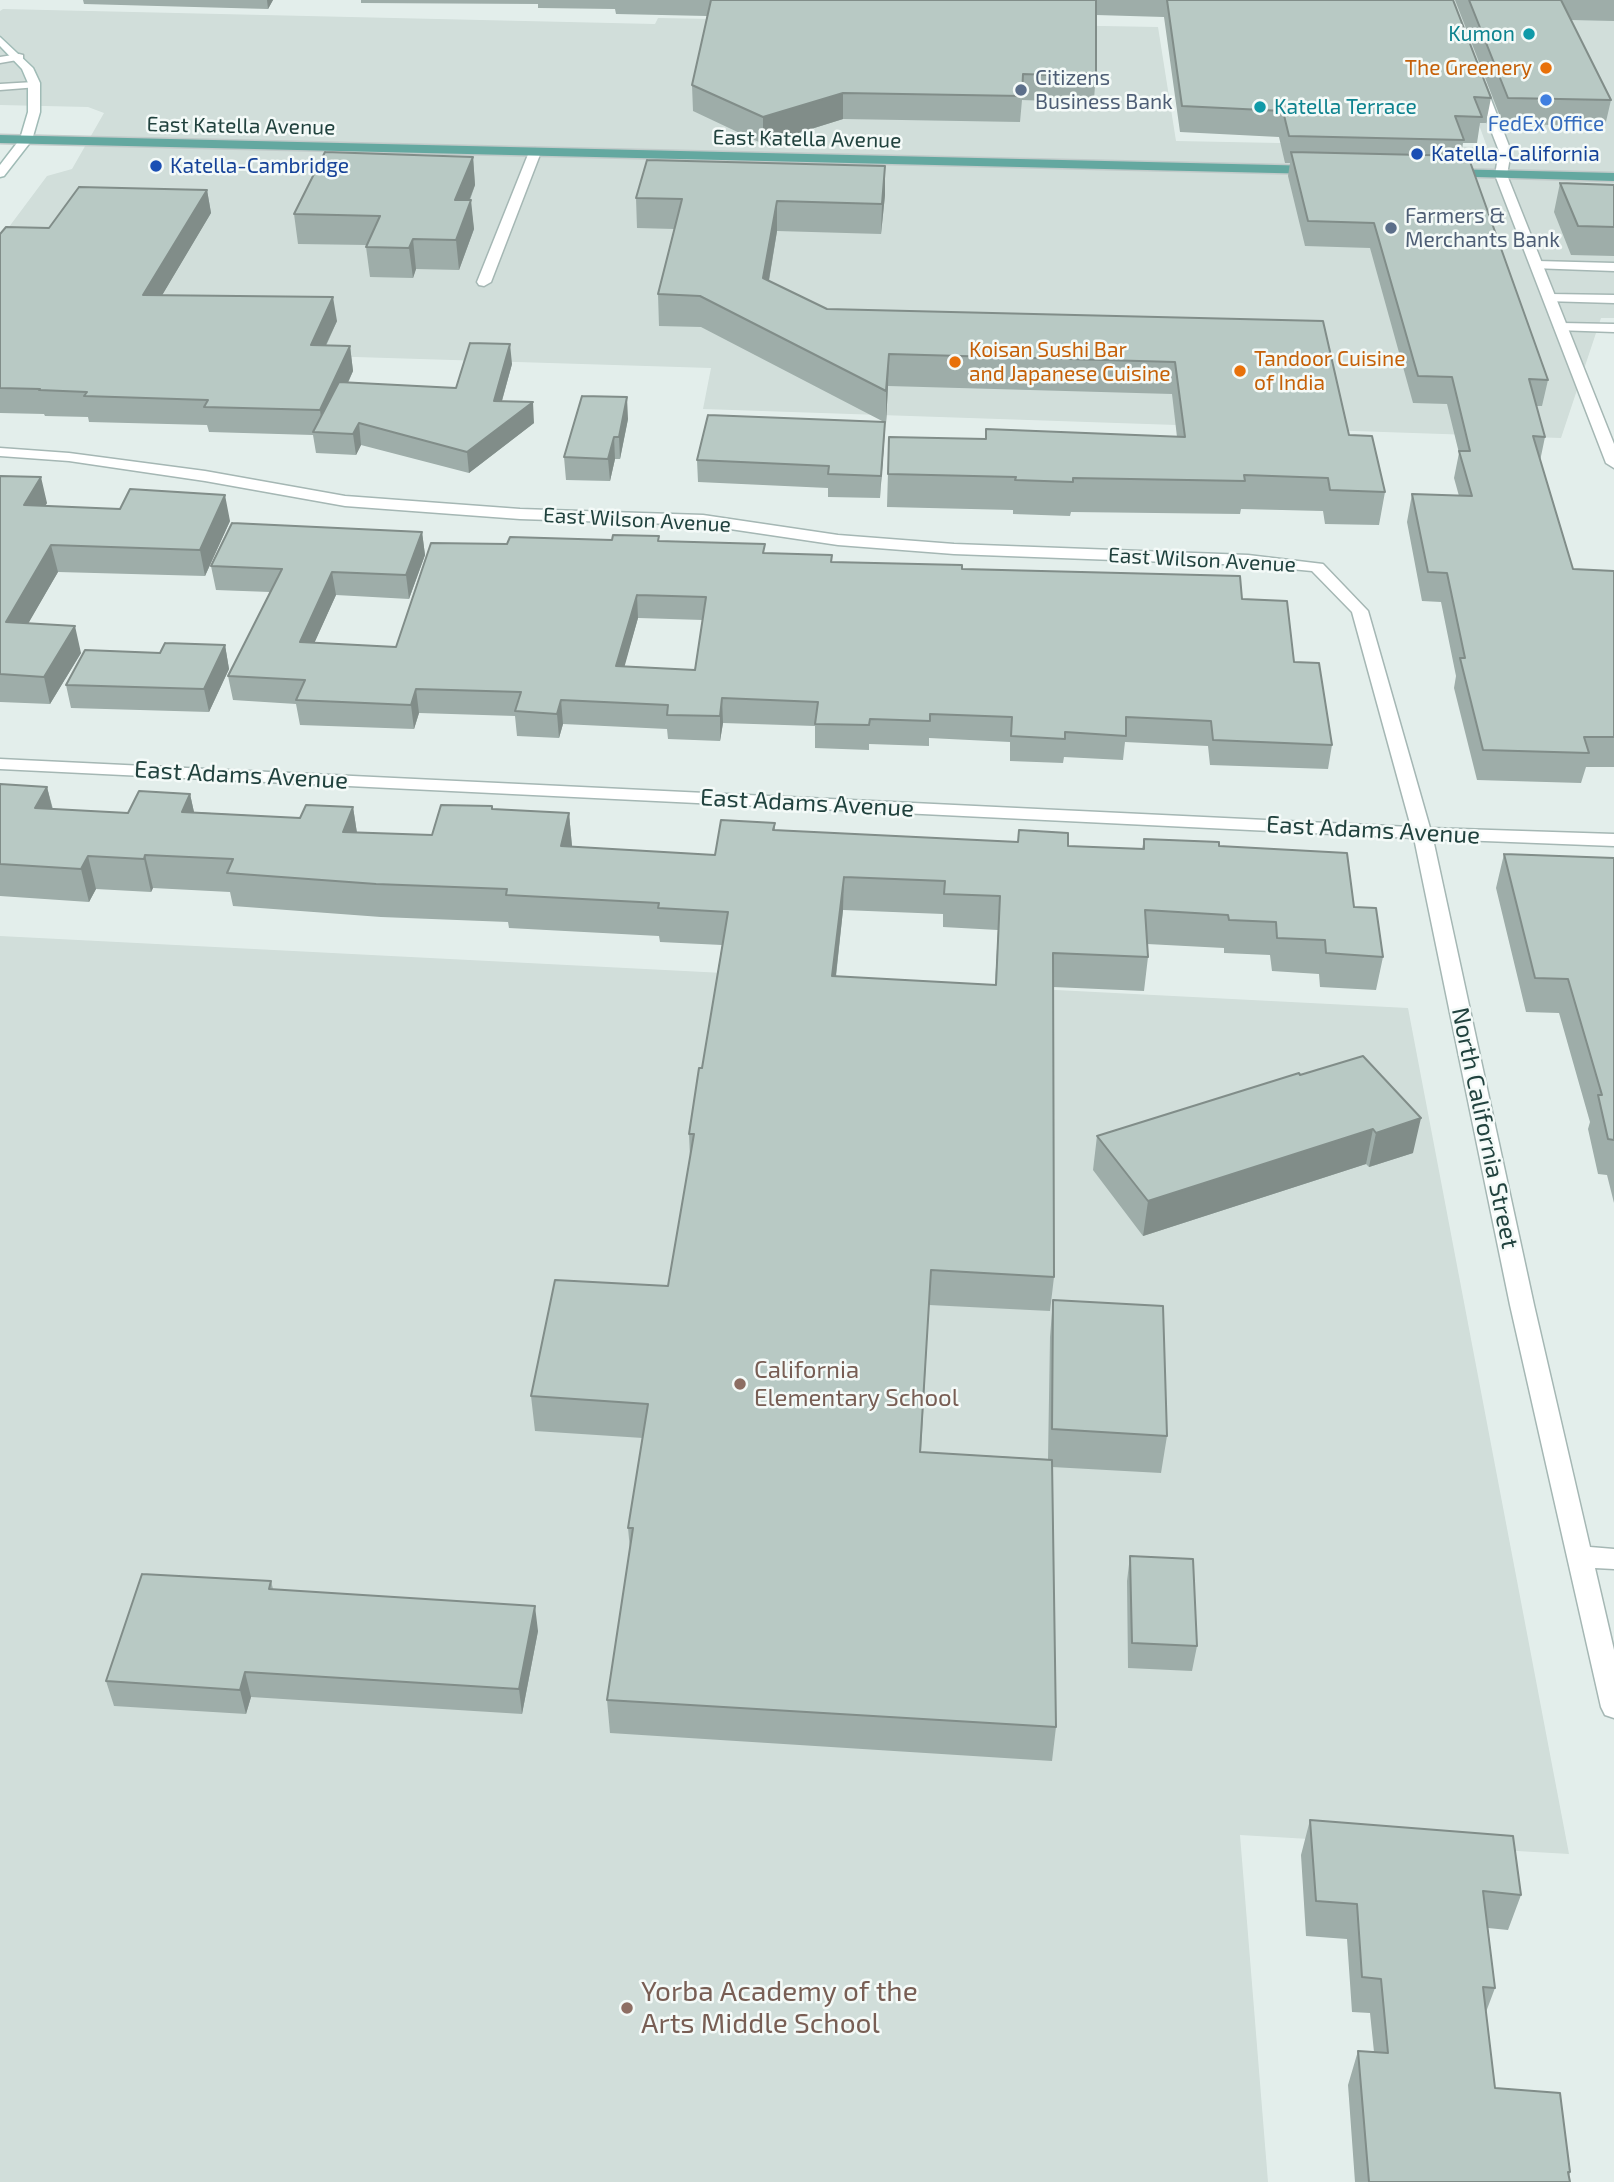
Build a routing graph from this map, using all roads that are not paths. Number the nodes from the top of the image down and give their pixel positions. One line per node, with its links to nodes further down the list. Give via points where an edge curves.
1 (0, 40): 2 (street)
2 (19, 57): 3 (street); 5 (street)
3 (0, 60)
4 (1475, 73): 13 (street, via 1505,150)
5 (34, 85): 6 (street); 8 (street, via 34,112)
6 (0, 87)
7 (0, 139): 8 (main road, East Katella Avenue)
8 (26, 140): 9 (main road, East Katella Avenue); 11 (street)
9 (535, 152): 10 (main road, East Katella Avenue); 17 (street)
10 (1332, 171)
11 (0, 173)
12 (1436, 173): 13 (main road)
13 (1502, 175): 14 (main road); 15 (street)
14 (1614, 177)
15 (1536, 265): 16 (street); 18 (street)
16 (1614, 267)
17 (484, 282)
18 (1550, 298): 19 (street); 20 (street)
19 (1614, 299)
20 (1561, 327): 21 (street); 22 (street)
21 (1614, 328)
22 (1609, 437): 24 (street)
23 (0, 452): 25 (street, East Wilson Avenue, via 69,457 345,501 520,514 704,520 838,540 954,550 1248,560)
24 (1614, 463)
25 (1317, 567): 27 (street, North California Street, via 1360,611)
26 (0, 764): 27 (street, East Adams Avenue)
27 (1422, 833): 28 (street, East Adams Avenue); 29 (street, North California Street)
28 (1614, 840)
29 (1581, 1558): 30 (street); 31 (street, North California Street)
30 (1614, 1559)
31 (1614, 1707)

